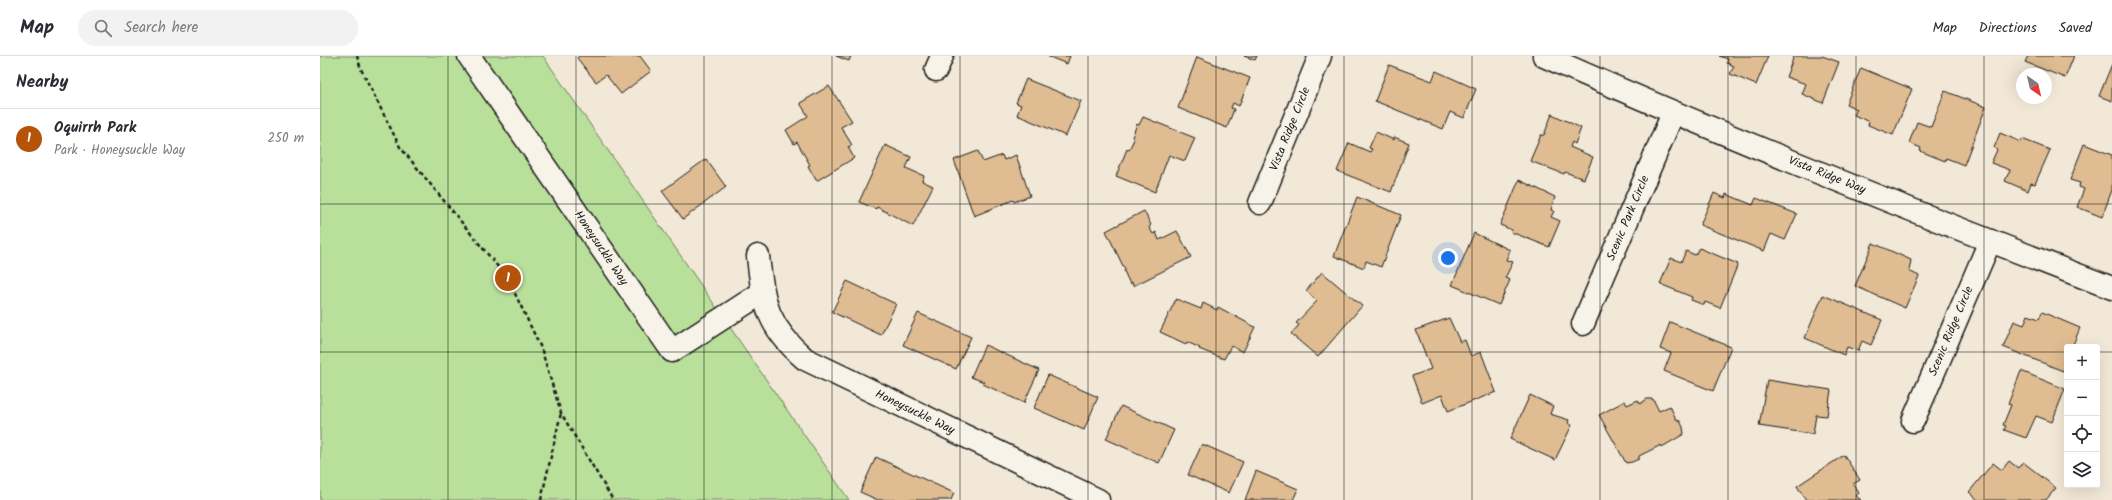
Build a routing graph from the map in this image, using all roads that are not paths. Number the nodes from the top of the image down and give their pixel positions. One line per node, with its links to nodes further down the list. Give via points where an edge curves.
1 (469, 56): 9 (street, Honeysuckle Way, via 672,351)
2 (1320, 56): 5 (street, Vista Ridge Circle)
3 (1544, 56): 4 (street, Vista Ridge Way)
4 (1673, 113): 6 (street, Vista Ridge Way); 10 (street, Scenic Park Circle)
5 (1260, 202)
6 (1990, 242): 8 (street, Vista Ridge Way); 11 (street, Scenic Ridge Circle)
7 (758, 256): 9 (street, Honeysuckle Way)
8 (2112, 288)
9 (763, 292): 12 (street, Honeysuckle Way, via 773,323 787,343 805,359)
10 (1583, 324)
11 (1913, 421)
12 (1098, 500)

